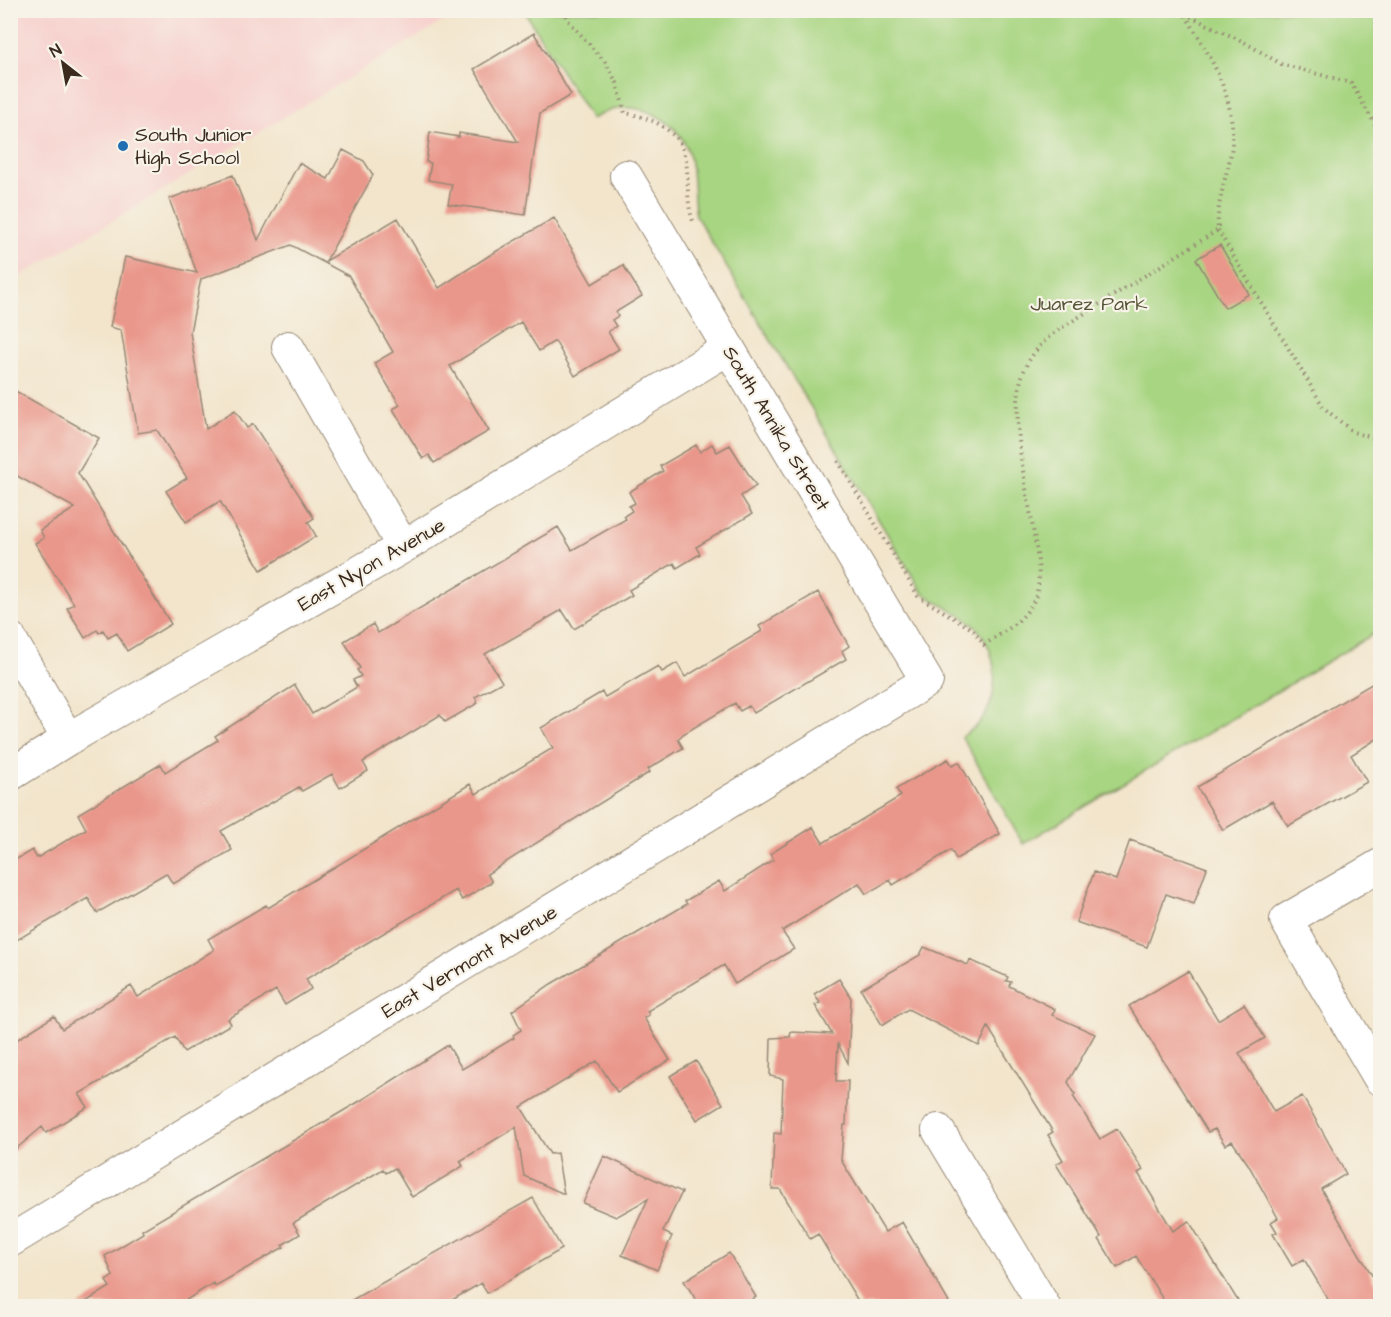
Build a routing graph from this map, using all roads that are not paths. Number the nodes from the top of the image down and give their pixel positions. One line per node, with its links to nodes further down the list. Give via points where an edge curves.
1 (626, 176): 3 (street, South Annika Street)
2 (288, 347): 4 (street)
3 (729, 348): 4 (street, East Nyon Avenue); 6 (street, South Annika Street)
4 (403, 547): 7 (street, East Nyon Avenue)
5 (10, 638): 7 (street)
6 (927, 681): 12 (street, East Vermont Avenue)
7 (68, 739): 8 (street, East Nyon Avenue)
8 (10, 775)
9 (1380, 865): 10 (street, via 1286,920)
10 (1380, 1079)
11 (938, 1130): 13 (street)
12 (10, 1241)
13 (1044, 1306)

